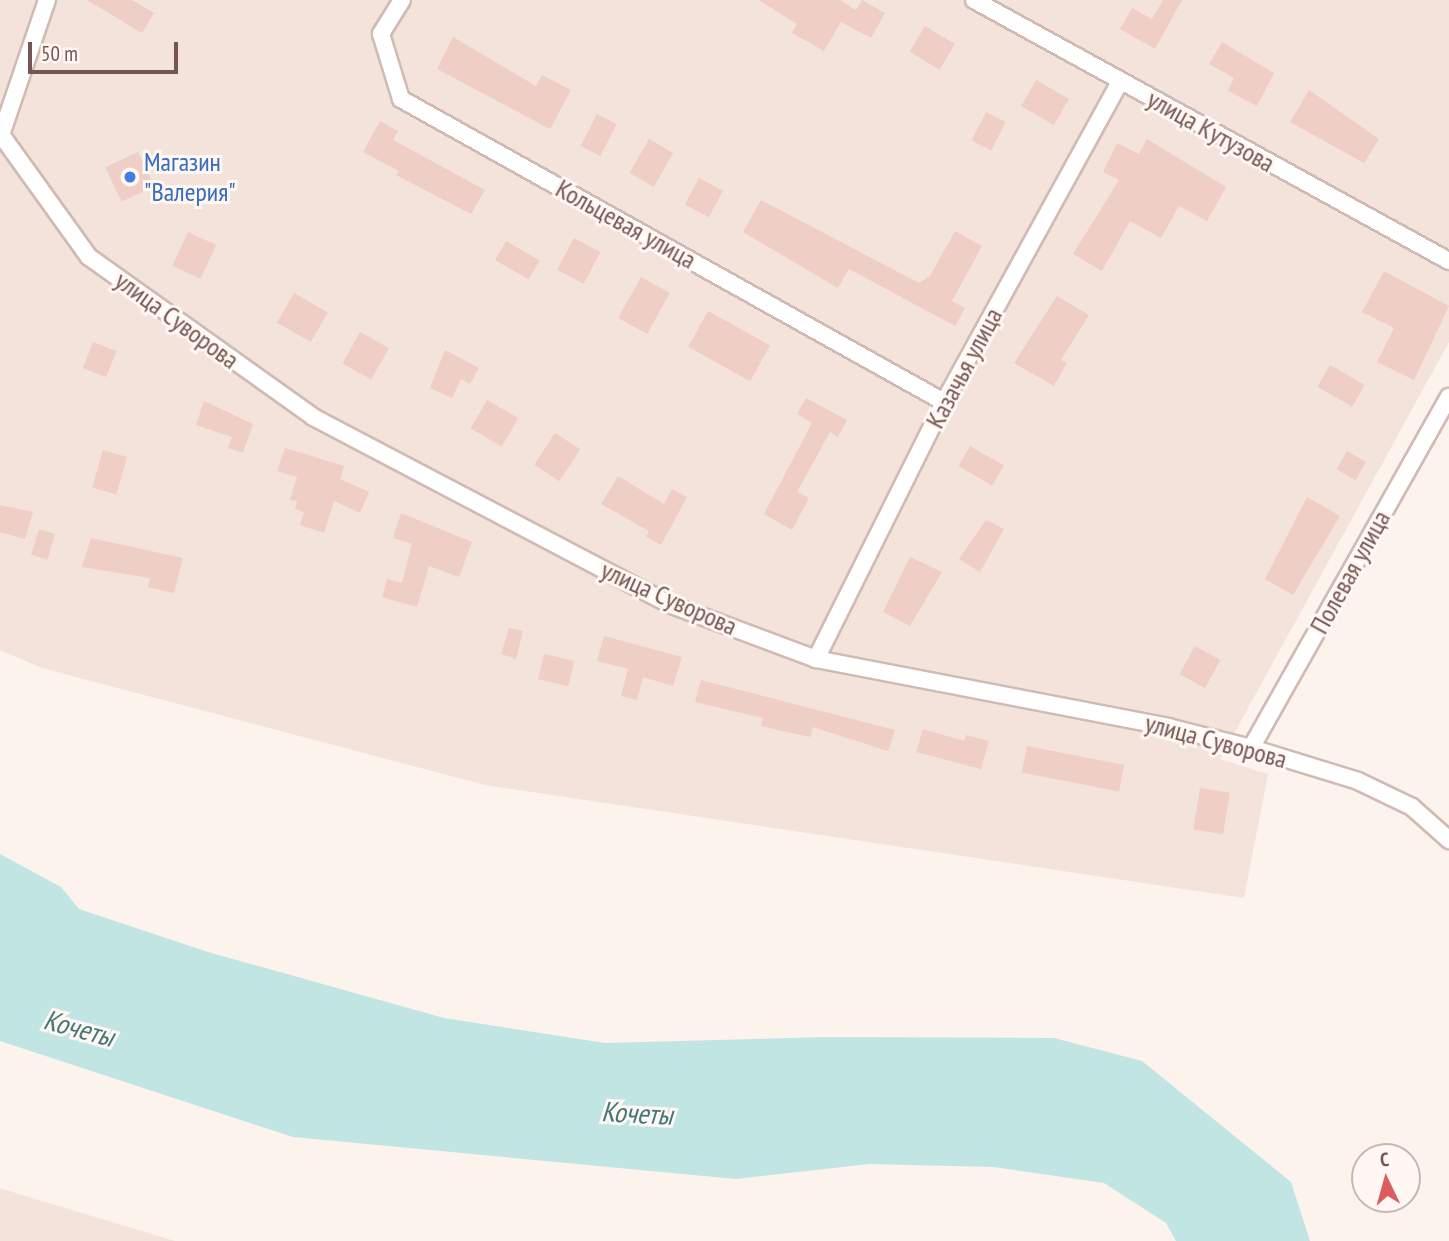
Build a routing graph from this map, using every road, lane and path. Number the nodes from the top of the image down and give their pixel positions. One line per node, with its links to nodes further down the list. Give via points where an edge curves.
1 (47, 0): 5 (street, улица Суворова)
2 (402, 0): 8 (street, Кольцевая улица, via 381,34 401,99)
3 (974, 0): 4 (street, улица Кутузова)
4 (1120, 82): 6 (street, улица Кутузова); 8 (street, Казачья улица)
5 (1, 137): 9 (street, улица Суворова, via 89,257 313,417 669,604)
6 (1449, 261)
7 (1449, 397): 10 (street, Полевая улица)
8 (944, 402): 9 (street, Казачья улица)
9 (816, 659): 10 (street, улица Суворова, via 1168,727)
10 (1251, 748): 11 (street, улица Суворова, via 1358,781 1412,807)
11 (1449, 840)

